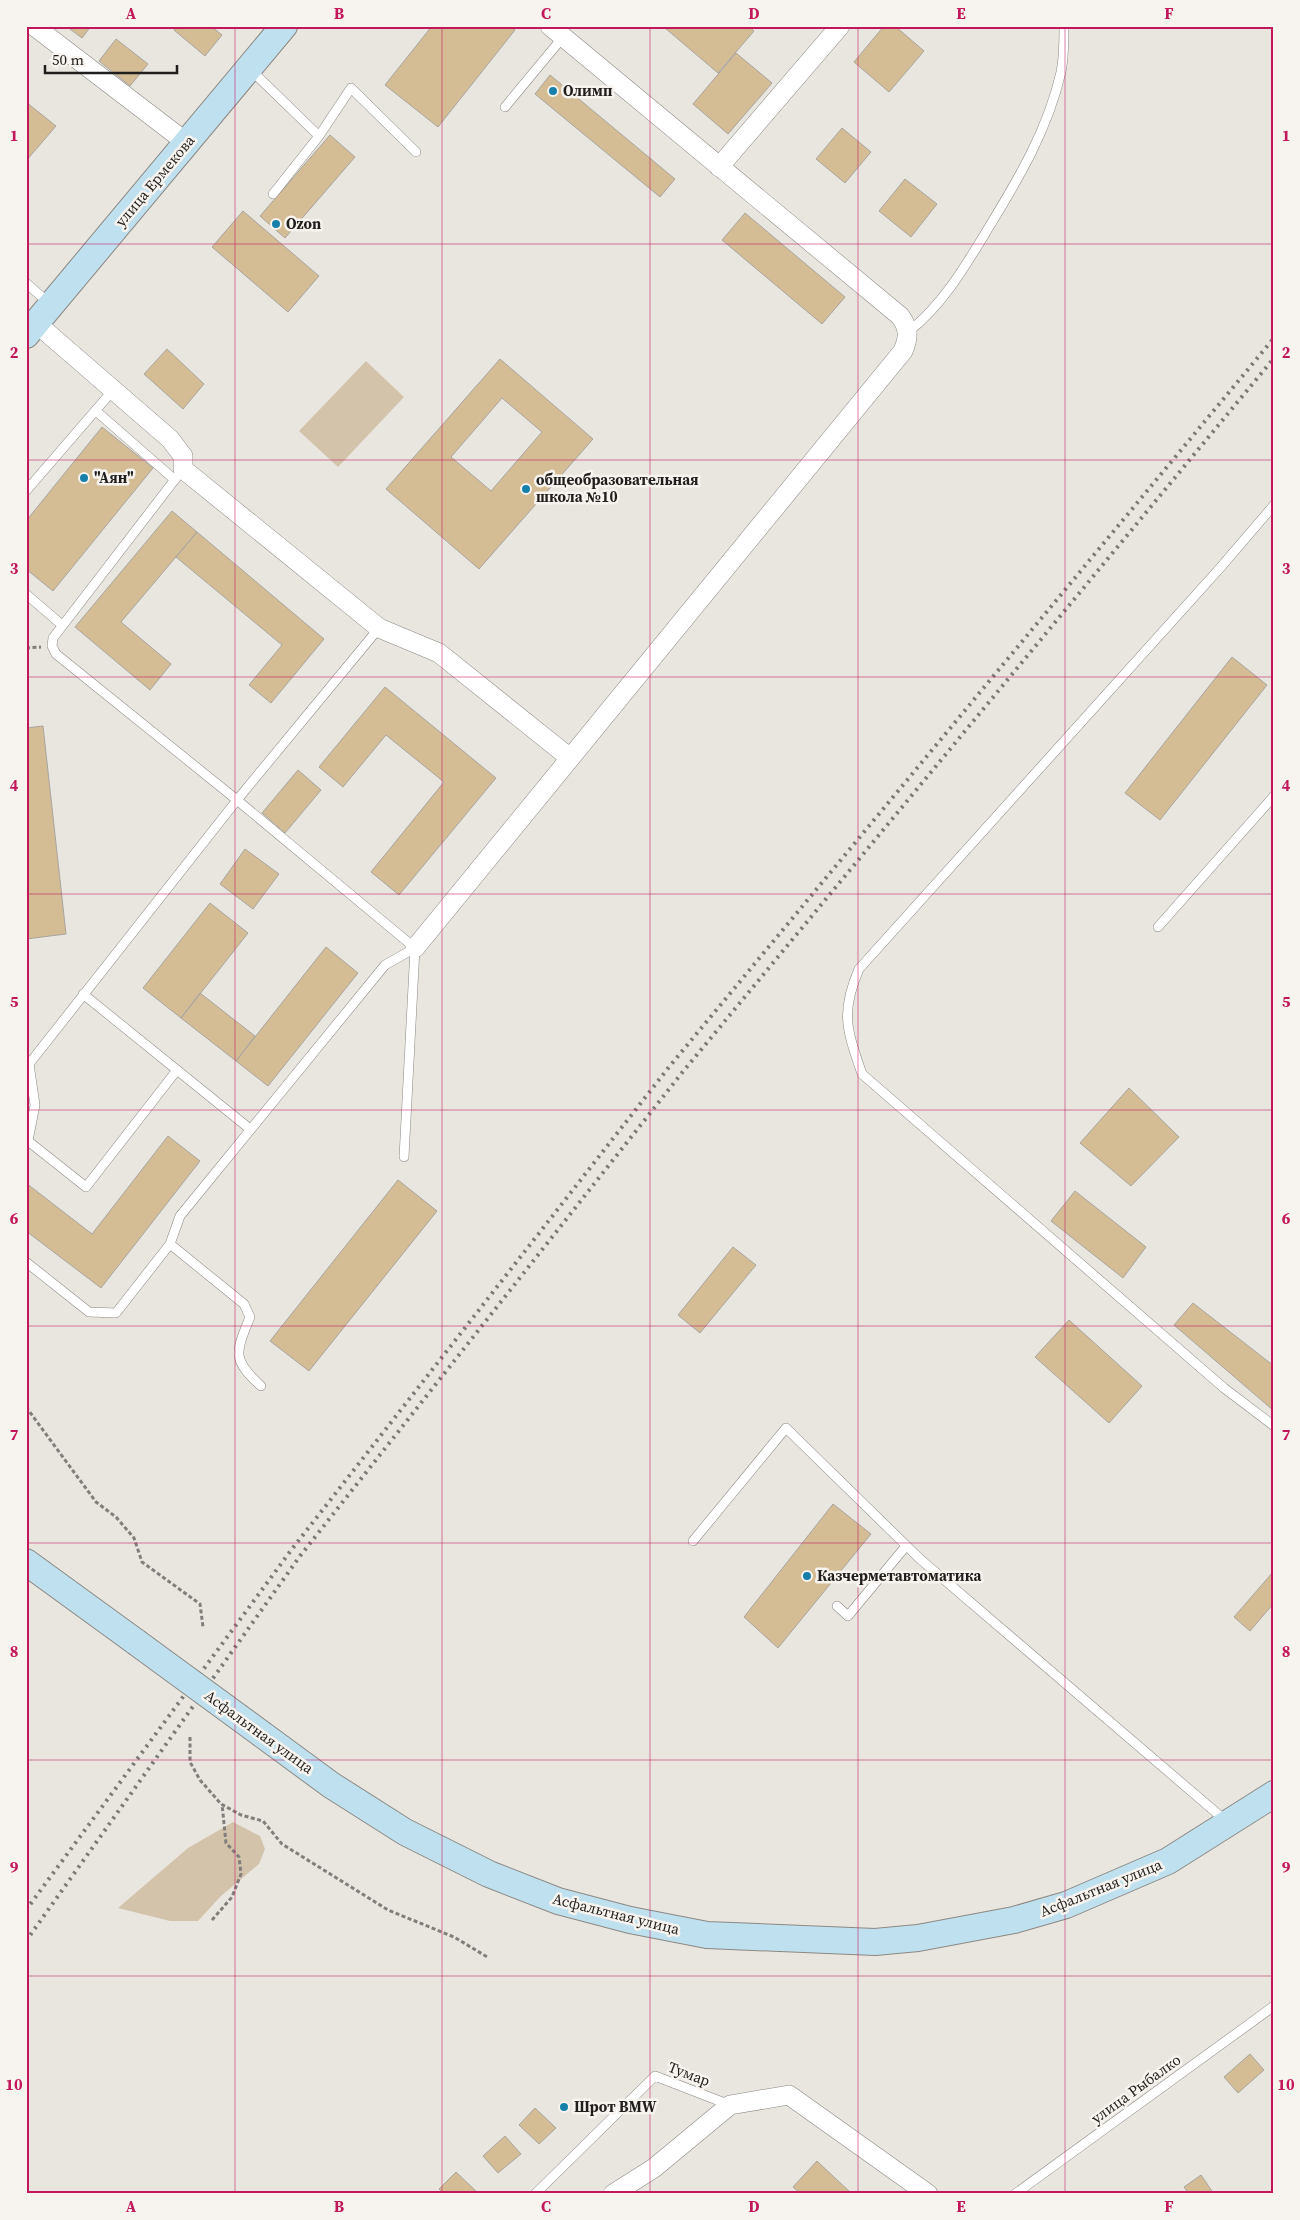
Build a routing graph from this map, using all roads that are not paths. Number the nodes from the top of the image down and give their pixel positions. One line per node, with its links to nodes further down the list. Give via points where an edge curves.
1 (34, 26): 9 (street)
2 (284, 26): 6 (main road, улица Ермекова)
3 (840, 26): 11 (street)
4 (1064, 27): 15 (lane, via 1061,71 1042,131 972,256 940,301)
5 (556, 32): 7 (lane); 11 (street)
6 (249, 68): 8 (lane); 9 (main road, улица Ермекова)
7 (504, 107)
8 (319, 136): 10 (lane, via 351,88); 12 (lane)
9 (187, 143): 14 (main road, улица Ермекова)
10 (416, 152)
11 (719, 167): 15 (street, via 900,316)
12 (273, 194)
13 (26, 283): 14 (lane)
14 (38, 321): 16 (street)
15 (908, 332): 24 (street, via 903,351)
16 (114, 390): 17 (lane); 18 (street, via 170,439 183,456)
17 (96, 411): 18 (lane); 19 (lane)
18 (179, 474): 22 (lane); 23 (street)
19 (26, 491)
20 (1274, 505): 37 (lane, via 859,969 849,993 847,1032 862,1074 1224,1388)
21 (26, 594): 22 (lane)
22 (62, 625): 26 (lane, via 52,638 56,654)
23 (379, 628): 24 (street, via 440,653); 26 (lane)
24 (570, 758): 28 (street)
25 (1274, 796): 27 (lane)
26 (237, 800): 28 (lane); 29 (lane)
27 (1158, 927)
28 (415, 948): 32 (lane, via 385,965); 33 (lane)
29 (83, 994): 30 (lane); 31 (lane)
30 (27, 1064): 31 (lane, via 35,1105 28,1141 86,1187)
31 (177, 1070): 32 (lane)
32 (250, 1129): 34 (lane, via 180,1216)
33 (404, 1158)
34 (170, 1244): 35 (lane, via 116,1313 89,1312); 36 (lane, via 244,1304 250,1317 237,1349 244,1371)
35 (26, 1262)
36 (261, 1386)
37 (1274, 1426)
38 (693, 1541): 39 (lane, via 786,1428)
39 (906, 1546): 41 (lane, via 848,1616); 43 (lane)
40 (26, 1562): 43 (main road, Асфальтная улица, bridge, via 331,1785 405,1832 489,1874 558,1901 630,1920 707,1935 875,1942 918,1938 1014,1920 1066,1905 1168,1861)
41 (838, 1606)
42 (1274, 1794): 43 (main road, Асфальтная улица)
43 (1228, 1823)
44 (1274, 2006): 49 (lane, улица Рыбалко)
45 (730, 2105): 46 (lane, Тумар, via 655,2076); 47 (street, via 654,2168); 48 (street, via 789,2095)
46 (535, 2194)
47 (613, 2194)
48 (928, 2194)
49 (1015, 2194)

